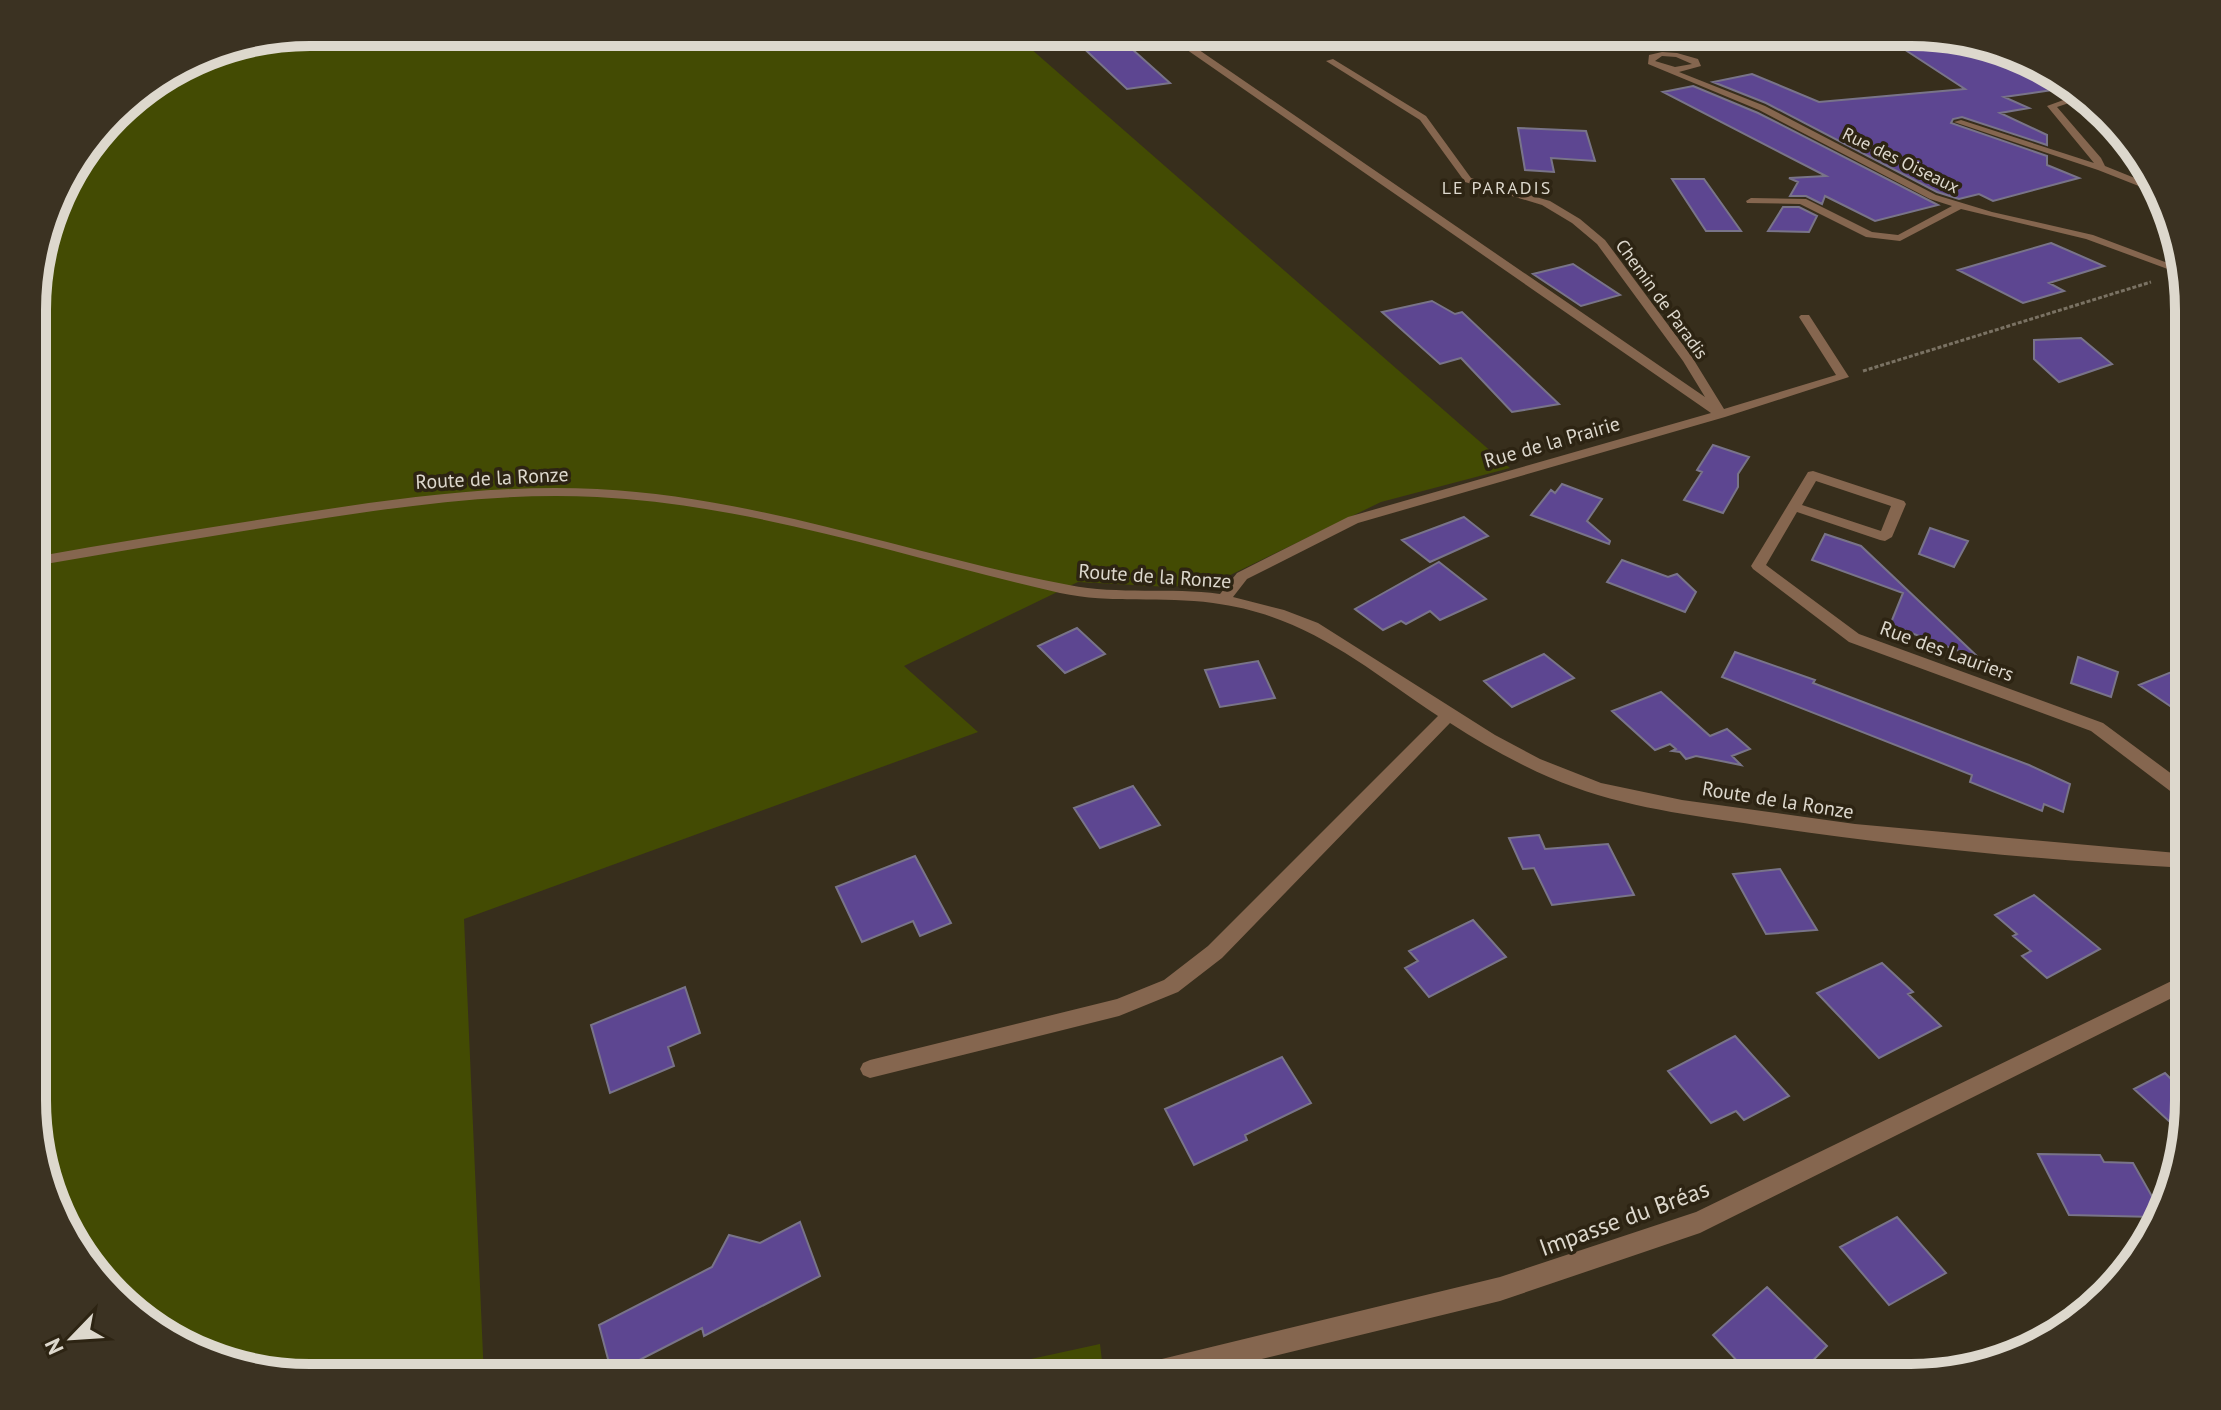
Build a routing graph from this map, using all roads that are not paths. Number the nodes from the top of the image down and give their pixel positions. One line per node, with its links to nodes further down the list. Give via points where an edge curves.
1 (1188, 46): 12 (street)
2 (1330, 61): 12 (street, Chemin de Paradis, via 1423,118 1468,180 1546,203 1601,242)
3 (1660, 67): 3 (street, via 1689,70 1697,63 1677,55 1652,57); 9 (street, Rue des Oiseaux, via 1762,108)
4 (2070, 100): 6 (street, via 2051,106)
5 (1958, 122): 6 (street)
6 (2101, 168): 7 (street)
7 (2143, 185)
8 (1751, 201): 9 (street, via 1802,201 1870,235 1900,238)
9 (1959, 206): 10 (street, Rue des Oiseaux, via 2089,237)
10 (2171, 268)
11 (1805, 317): 12 (street, Rue de la Prairie, via 1843,377)
12 (1721, 414): 15 (street, Rue de la Prairie, via 1353,520 1242,576)
13 (1793, 506): 13 (street, Rue des Lauriers, via 1885,537 1899,504 1813,475); 17 (street, Rue des Lauriers, via 1758,566 1854,638 2097,727)
14 (46, 560): 15 (street, Route de la Ronze, via 439,499 600,493 802,524 1076,592)
15 (1223, 600): 16 (street, Route de la Ronze, via 1289,616 1330,636)
16 (1448, 715): 18 (street, Route de la Ronze, via 1583,784 1656,800 1841,831); 20 (street, via 1215,952 1171,986 1119,1007)
17 (2174, 785)
18 (2174, 860)
19 (2174, 988): 21 (street, Impasse du Bréas, via 1700,1222 1500,1289)
20 (870, 1069)
21 (1193, 1363)

